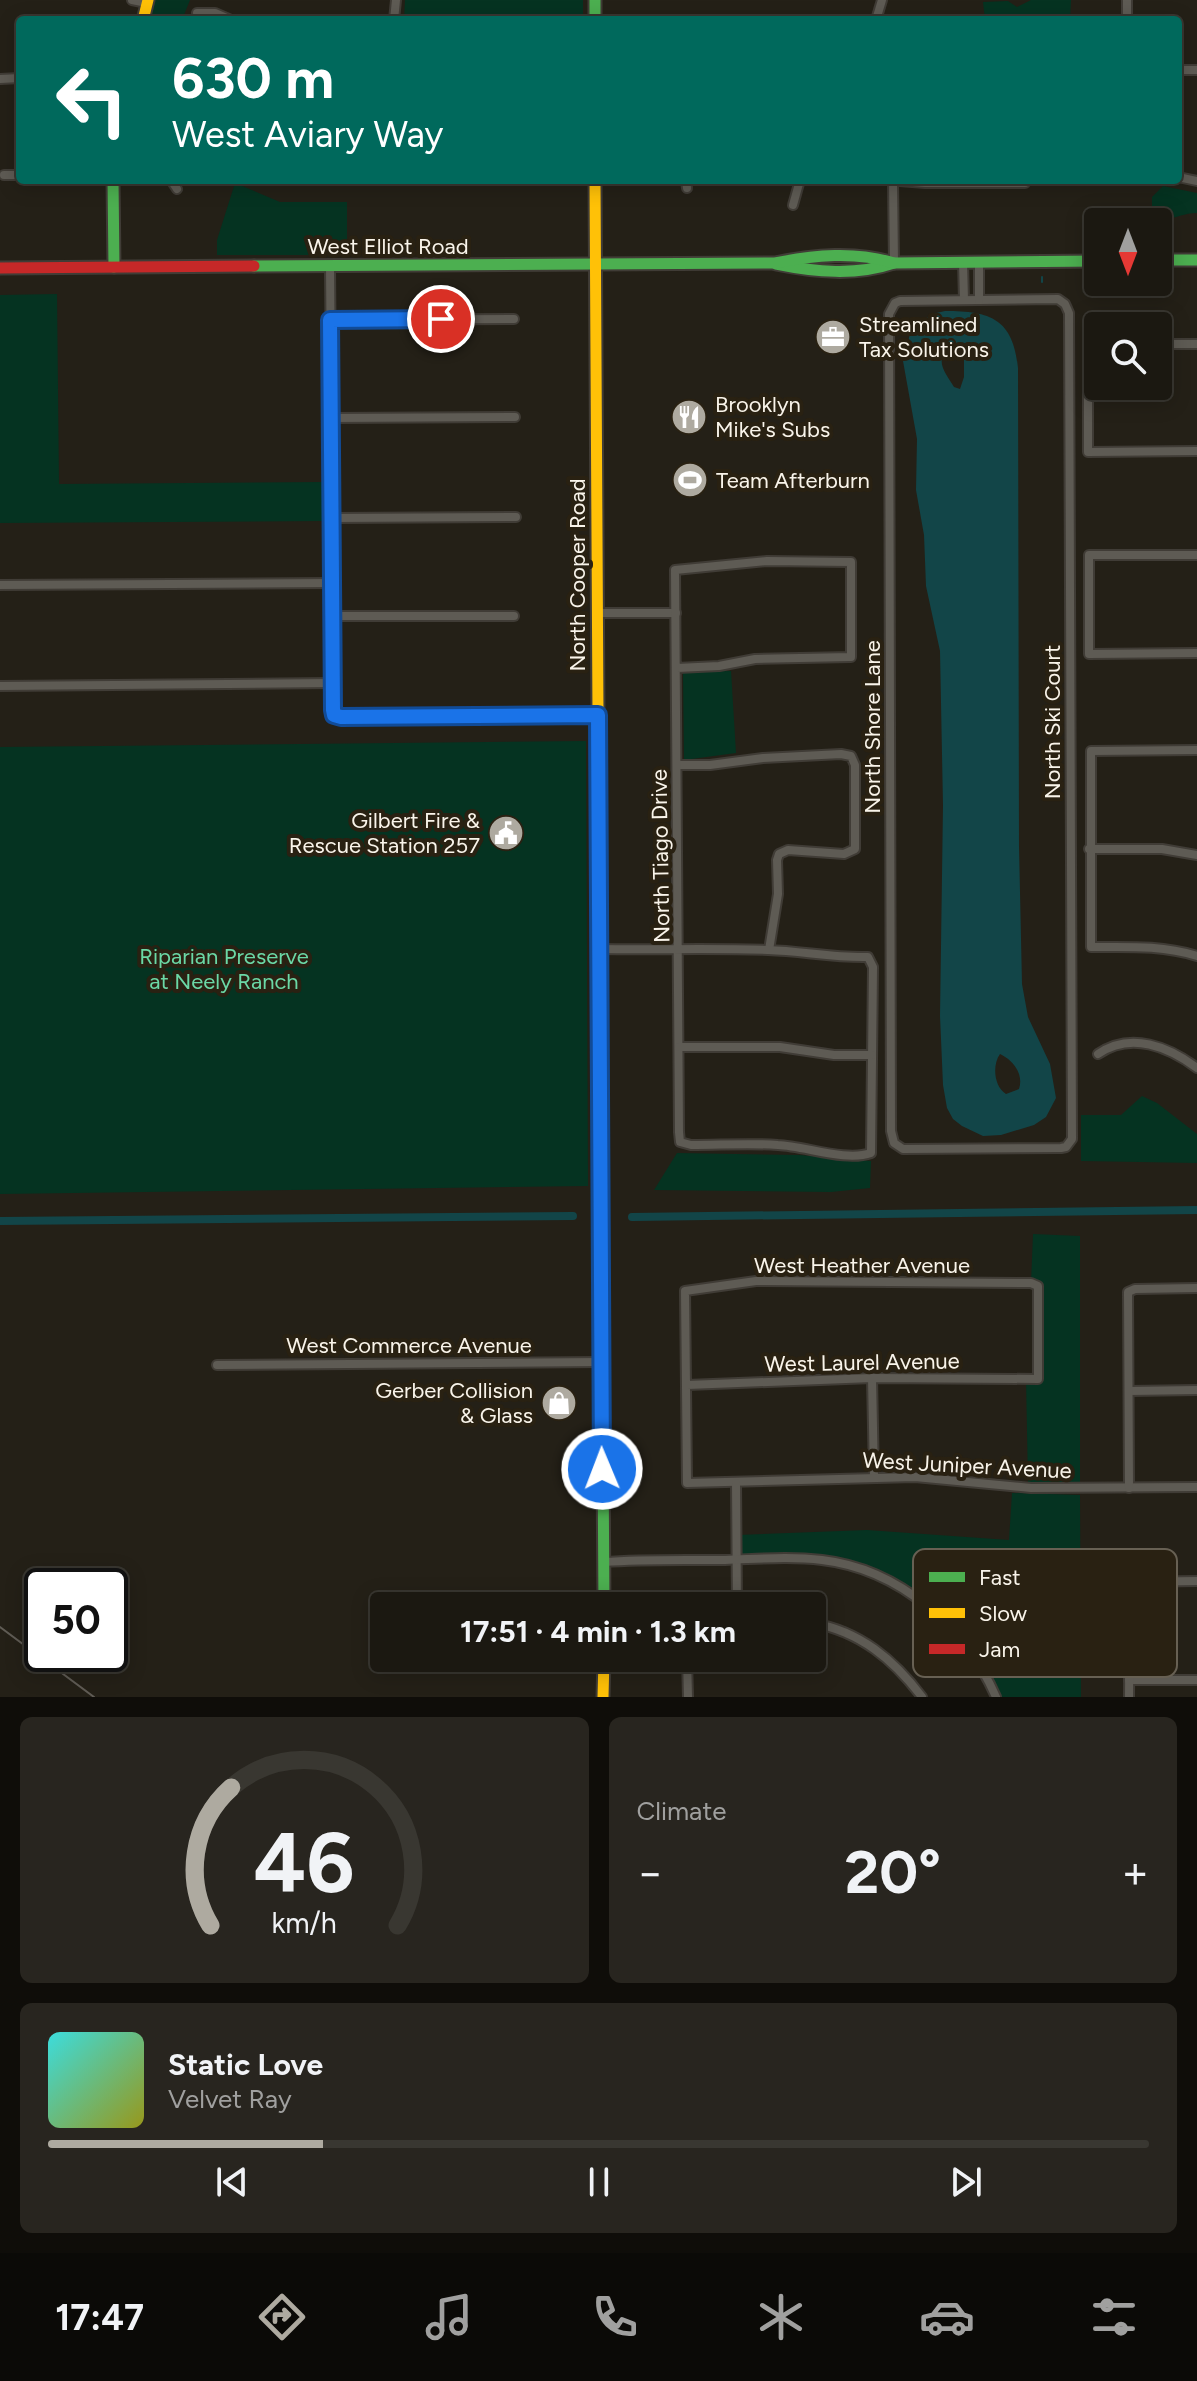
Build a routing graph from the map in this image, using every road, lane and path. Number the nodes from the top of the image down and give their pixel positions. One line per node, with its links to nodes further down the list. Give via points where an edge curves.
1 (132, 0): 2 (street)
2 (148, 2)
3 (197, 13): 4 (street)
4 (222, 16)
5 (4, 175): 6 (street)
6 (16, 175)
7 (113, 184): 22 (main road)
8 (174, 184): 12 (street)
9 (595, 184): 20 (main road, North Cooper Road)
10 (799, 184): 13 (street)
11 (890, 184): 19 (street)
12 (177, 189)
13 (793, 205)
14 (1172, 260): 15 (main road)
15 (1197, 260)
16 (979, 261): 17 (main road, West Elliot Road); 18 (main road, West Elliot Road); 25 (street)
17 (1084, 261)
18 (963, 262): 19 (main road, West Elliot Road); 24 (street)
19 (894, 263): 20 (main road, West Elliot Road, via 842,270 798,270 775,263)
20 (594, 264): 21 (main road, West Elliot Road); 39 (main road, North Cooper Road)
21 (330, 266): 22 (main road, West Elliot Road); 27 (street)
22 (114, 267): 23 (main road, West Elliot Road)
23 (0, 268)
24 (964, 300): 25 (street, North Shore Lane); 60 (street, North Shore Lane, via 900,301 889,314 891,1131 894,1143 903,1149)
25 (979, 300): 60 (street, North Ski Court, via 1058,299 1069,313 1072,1139 1061,1148)
26 (514, 319): 27 (street)
27 (330, 320): 32 (street)
28 (1172, 344): 29 (street)
29 (1197, 344)
30 (1090, 400): 33 (street, via 1088,452)
31 (515, 417): 32 (street)
32 (331, 418): 35 (street)
33 (1197, 451)
34 (516, 517): 35 (street)
35 (331, 518): 37 (street)
36 (1197, 555): 43 (street, via 1089,555 1089,654)
37 (332, 583): 38 (street); 41 (street)
38 (0, 585)
39 (597, 613): 40 (street); 47 (main road, North Cooper Road)
40 (676, 613): 44 (street, North Tiago Drive); 44 (street, North Tiago Drive, via 675,570 767,561 851,562 851,657 755,659)
41 (332, 616): 42 (street); 45 (street)
42 (514, 616)
43 (1197, 653)
44 (677, 668): 49 (street, North Tiago Drive)
45 (333, 683): 46 (street); 47 (street, via 334,715 341,717)
46 (0, 686)
47 (598, 715): 52 (main road, North Cooper Road)
48 (1197, 750): 50 (street, via 1091,751)
49 (677, 765): 53 (street, North Tiago Drive); 54 (street, via 851,756 855,849 844,854 779,854)
50 (1089, 849): 51 (street, via 1162,849); 55 (street, via 1091,947 1175,949)
51 (1197, 855)
52 (599, 949): 53 (street); 62 (main road, North Cooper Road)
53 (679, 950): 54 (street); 56 (street, North Tiago Drive)
54 (769, 950): 58 (street, via 868,957 873,967)
55 (1197, 956)
56 (679, 1047): 58 (street, via 780,1047); 58 (street, North Tiago Drive, via 680,1142 781,1145 865,1155 871,1153)
57 (1098, 1054): 59 (street, via 1111,1045 1153,1045)
58 (872, 1055)
59 (1197, 1068)
60 (986, 1149)
61 (1197, 1288): 68 (street, via 1128,1292)
62 (601, 1362): 63 (street, West Commerce Avenue); 74 (main road, North Cooper Road)
63 (217, 1365)
64 (872, 1378): 65 (street, West Laurel Avenue); 66 (street, West Laurel Avenue); 69 (street)
65 (1038, 1379): 66 (street, West Heather Avenue, via 1038,1286 1031,1283 756,1281 685,1291)
66 (687, 1385): 70 (street, West Juniper Avenue, via 687,1483)
67 (1197, 1390): 68 (street)
68 (1129, 1391): 72 (street)
69 (874, 1477): 70 (street, West Juniper Avenue); 72 (street, West Juniper Avenue, via 1031,1488)
70 (736, 1483): 73 (street)
71 (1197, 1487): 72 (street, West Juniper Avenue)
72 (1129, 1488)
73 (737, 1559): 74 (street); 78 (street); 79 (street, via 825,1560 857,1568)
74 (604, 1562): 77 (main road, North Cooper Road)
75 (1177, 1581): 76 (street)
76 (1197, 1581)
77 (604, 1592)
78 (737, 1592)
79 (913, 1597)
80 (826, 1627): 89 (street, via 877,1649)
81 (604, 1672): 87 (main road)
82 (687, 1672): 88 (street)
83 (987, 1677): 90 (street)
84 (1129, 1677): 85 (street)
85 (1129, 1680): 86 (street); 91 (street)
86 (1197, 1680)
87 (603, 1697)
88 (688, 1697)
89 (922, 1697)
90 (996, 1697)
91 (1129, 1697)

